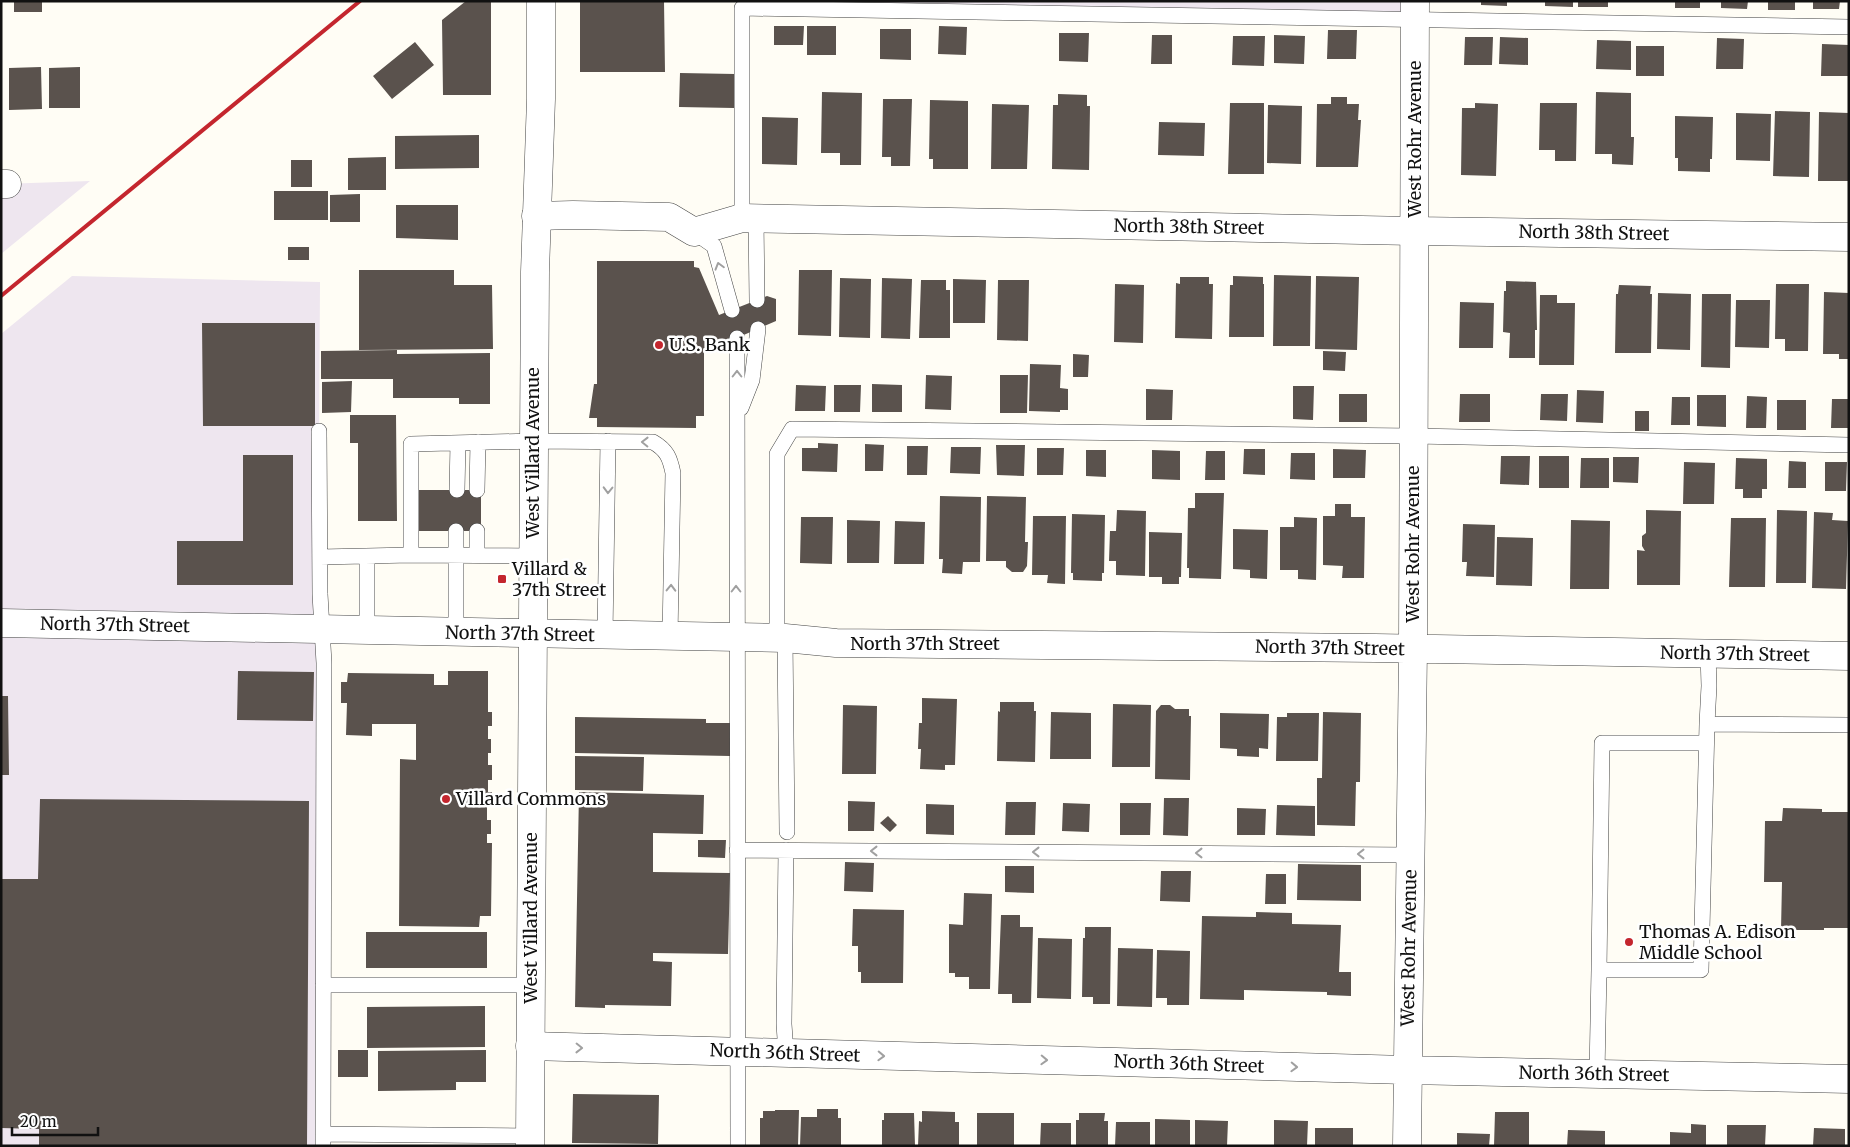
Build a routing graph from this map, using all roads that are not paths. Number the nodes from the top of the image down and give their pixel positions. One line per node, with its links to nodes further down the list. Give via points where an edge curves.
1 (541, 1): 4 (street, West Villard Avenue)
2 (1415, 11): 3 (lane); 5 (lane, via 742,8); 6 (street, West Rohr Avenue)
3 (1849, 27)
4 (536, 216): 7 (street, via 669,217); 16 (street, West Villard Avenue)
5 (749, 218): 6 (street, North 38th Street); 7 (street, North 38th Street); 9 (lane)
6 (1414, 231): 8 (street, North 38th Street); 15 (street, West Rohr Avenue)
7 (694, 232): 10 (lane, one-way to 7, via 714,246)
8 (1849, 237)
9 (757, 300)
10 (732, 310)
11 (758, 329): 13 (lane, via 752,380)
12 (737, 338): 13 (lane, one-way to 12)
13 (737, 416): 38 (lane, one-way to 13)
14 (320, 431): 30 (lane)
15 (1414, 436): 20 (lane); 39 (lane, via 792,429 777,454); 40 (street, West Rohr Avenue)
16 (534, 441): 17 (lane); 18 (lane); 29 (street, West Villard Avenue)
17 (608, 441): 36 (lane, one-way to 36); 37 (lane, one-way to 17, via 674,473 670,458 664,448 654,442)
18 (478, 442): 19 (lane); 22 (lane)
19 (458, 443): 21 (lane); 25 (lane, via 411,444)
20 (1849, 445)
21 (458, 490)
22 (477, 490)
23 (456, 530): 26 (lane)
24 (477, 530): 27 (lane)
25 (411, 555): 26 (lane); 28 (lane)
26 (456, 555): 27 (lane); 34 (lane)
27 (477, 555): 29 (lane)
28 (367, 556): 30 (lane); 33 (lane)
29 (533, 556): 35 (street, West Villard Avenue)
30 (320, 557): 32 (lane)
31 (1, 623): 32 (street, North 37th Street)
32 (322, 630): 33 (street, North 37th Street); 51 (lane)
33 (367, 631): 34 (street, North 37th Street)
34 (456, 633): 35 (street, North 37th Street)
35 (532, 634): 36 (street, North 37th Street); 52 (street, West Villard Avenue)
36 (605, 636): 37 (street, North 37th Street)
37 (670, 636): 38 (street, North 37th Street)
38 (736, 638): 39 (street, North 37th Street); 47 (lane)
39 (781, 638): 40 (street, North 37th Street, via 836,644); 46 (lane)
40 (1413, 648): 41 (street, North 37th Street); 49 (street, West Rohr Avenue)
41 (1708, 653): 42 (street, North 37th Street); 43 (lane)
42 (1849, 656)
43 (1706, 724): 44 (lane); 45 (lane)
44 (1849, 725)
45 (1706, 743): 50 (lane, via 1701,970); 50 (lane, via 1602,743)
46 (787, 832)
47 (737, 850): 48 (lane); 54 (lane)
48 (786, 850): 49 (lane, one-way to 48); 55 (lane)
49 (1410, 855): 56 (street, West Rohr Avenue)
50 (1599, 970): 57 (lane)
51 (323, 985): 52 (lane); 59 (lane)
52 (531, 985): 53 (street, West Villard Avenue)
53 (530, 1046): 54 (street, North 36th Street, one-way to 54); 60 (street, West Villard Avenue)
54 (739, 1052): 55 (street, North 36th Street); 61 (lane)
55 (786, 1053): 56 (street, North 36th Street, one-way to 56)
56 (1407, 1070): 57 (street, North 36th Street); 62 (street, West Rohr Avenue)
57 (1597, 1074): 58 (street, North 36th Street)
58 (1849, 1079)
59 (323, 1140): 60 (lane)
60 (530, 1141)
61 (738, 1146)
62 (1407, 1146)

